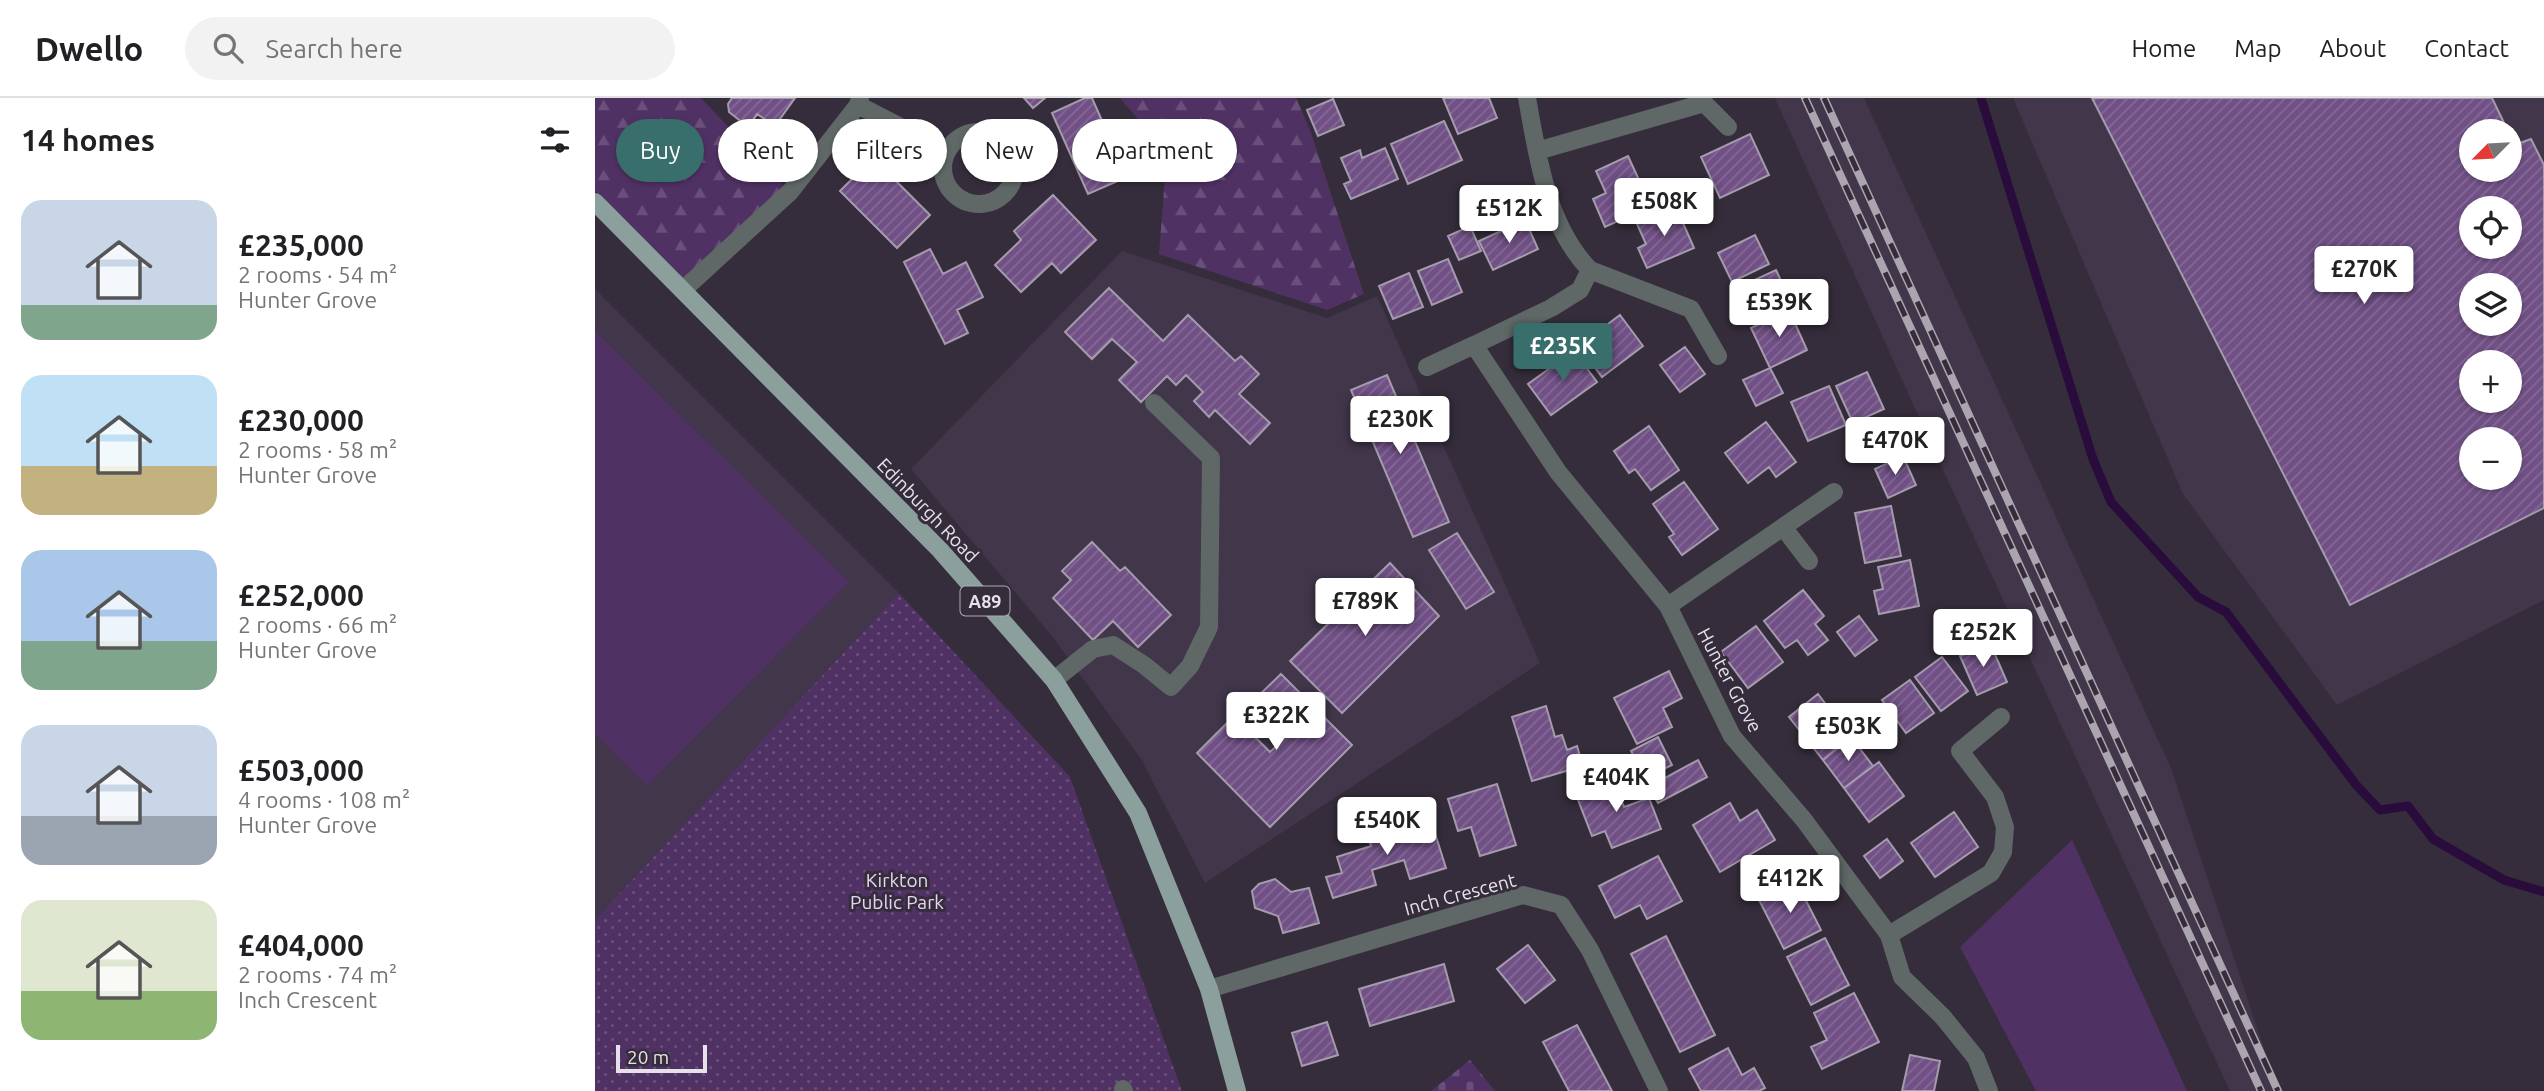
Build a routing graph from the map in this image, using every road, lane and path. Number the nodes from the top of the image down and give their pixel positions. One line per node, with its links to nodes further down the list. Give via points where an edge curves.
1 (1527, 98): 7 (street)
2 (1703, 100): 5 (street); 7 (street)
3 (859, 101): 4 (street); 10 (street, via 790,192)
4 (891, 119)
5 (1728, 127)
6 (947, 151): 6 (street, via 963,135 996,137 1015,164 1009,188 1001,197 978,204 955,196 943,175)
7 (1537, 151): 9 (street, via 1542,181 1573,252)
8 (595, 202): 10 (main road, Edinburgh Road / A89)
9 (1590, 270): 11 (street, via 1580,290 1551,309); 12 (street, via 1691,309)
10 (683, 290): 19 (main road, Edinburgh Road / A89, via 940,550)
11 (1474, 345): 13 (street); 18 (street, Hunter Grove, via 1558,472)
12 (1718, 356)
13 (1427, 367)
14 (1154, 403): 19 (street, via 1211,458 1209,627 1190,666 1171,687 1113,645 1093,649)
15 (1834, 492): 16 (street)
16 (1783, 527): 17 (street); 18 (street)
17 (1809, 561)
18 (1668, 606): 21 (street, Hunter Grove, via 1732,736 1804,820)
19 (1054, 680): 22 (main road, Edinburgh Road / A89, via 1138,813)
20 (2001, 717): 21 (street, via 1960,751 1994,797 2005,827 2003,852 1990,873)
21 (1889, 935): 25 (street, Hunter Grove, via 1902,977 1976,1058)
22 (1209, 989): 23 (main road, Edinburgh Road / A89); 24 (street, Inch Crescent, via 1523,895 1561,905 1590,950)
23 (1237, 1091)
24 (1659, 1091)
25 (1989, 1091)

